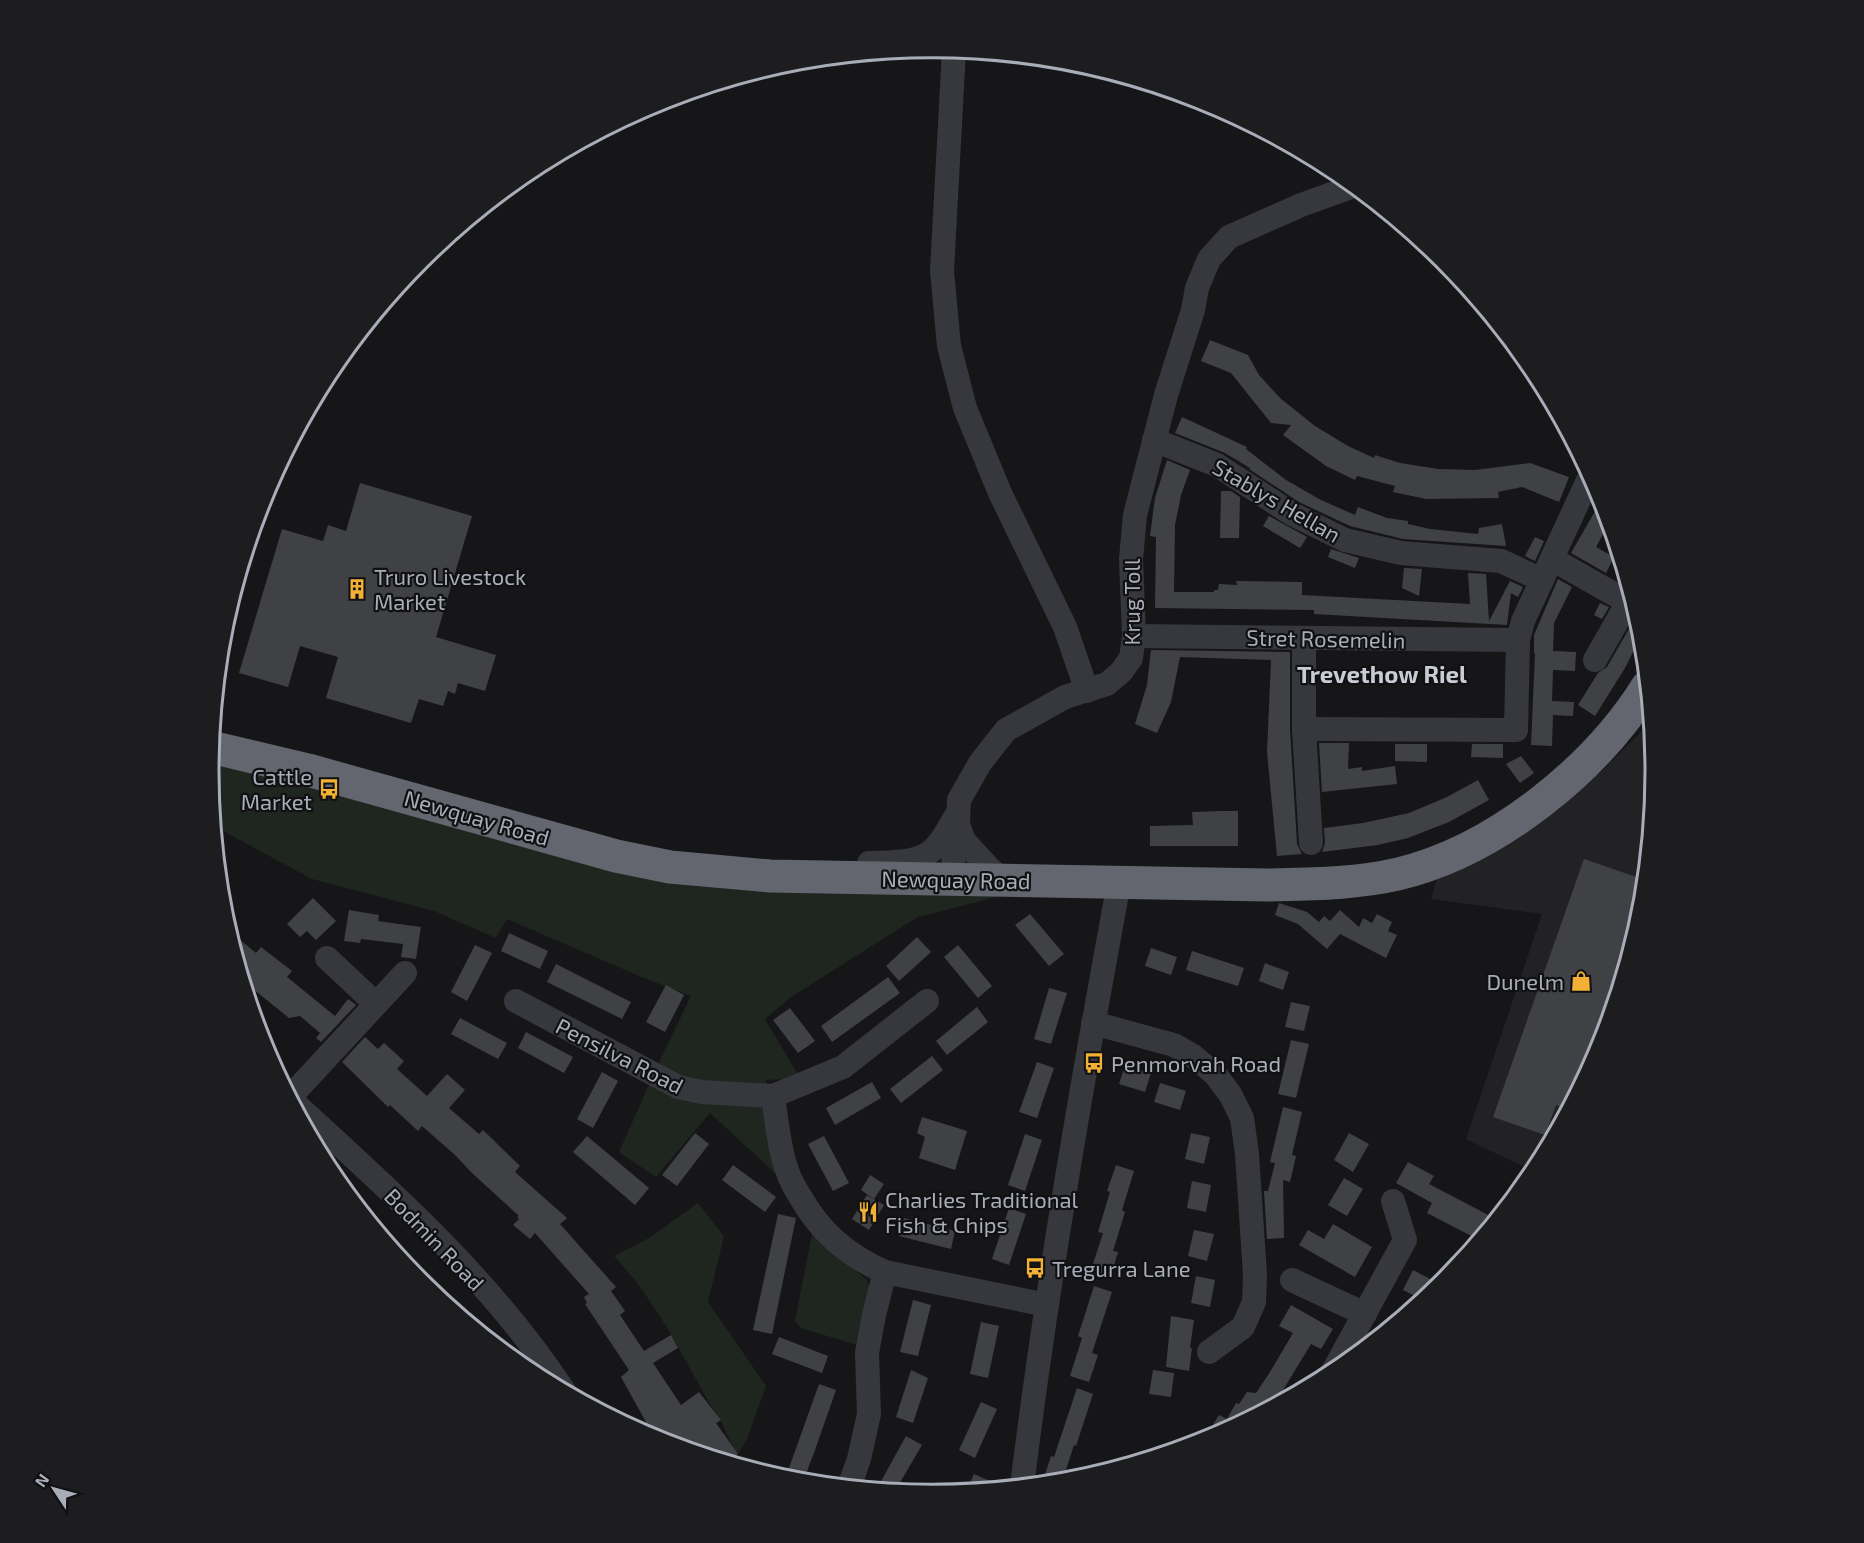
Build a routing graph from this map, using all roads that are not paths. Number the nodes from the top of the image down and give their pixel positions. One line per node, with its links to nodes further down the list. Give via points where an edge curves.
1 (954, 59): 12 (street, via 942,271 949,346 965,408 1000,493 1065,627)
2 (1343, 190): 3 (street, Krug Toll, via 1229,237 1209,259 1197,288)
3 (1154, 440): 5 (street, Stablys Hellan, via 1204,458 1292,514 1346,540 1401,553); 8 (street, Krug Toll, via 1132,539)
4 (1585, 486): 5 (street)
5 (1547, 569): 6 (street, Stablys Hellan); 10 (street)
6 (1624, 600)
7 (1625, 607): 11 (street, Stablys Hellan)
8 (1134, 636): 9 (street, Stret Rosemelin); 12 (street, Krug Toll, via 1131,658 1121,672 1107,684)
9 (1304, 638): 10 (street, Stret Rosemelin); 14 (street)
10 (1518, 640): 14 (street, via 1516,730)
11 (1596, 660)
12 (1087, 691): 16 (street, Krug Toll, via 1065,697 1006,730 975,771 959,800)
13 (1641, 697): 21 (highway, Newquay Road, via 1598,750 1510,825 1467,849 1423,866 1339,884)
14 (1304, 729): 17 (street)
15 (220, 749): 18 (highway, Newquay Road, via 616,855 670,867)
16 (952, 826): 18 (street, via 931,852 915,859 794,864); 19 (street, Krug Toll); 20 (street)
17 (1311, 843)
18 (770, 876): 19 (highway, Newquay Road)
19 (949, 878): 20 (highway, Newquay Road)
20 (1002, 880): 21 (highway, Newquay Road)
21 (1119, 883): 27 (street)
22 (327, 958): 26 (street)
23 (405, 973): 26 (street)
24 (516, 1001): 29 (street, Pensilva Road, via 678,1087)
25 (927, 1001): 29 (street, via 843,1066)
26 (376, 1004): 28 (street)
27 (1093, 1023): 34 (street); 36 (street, via 1174,1046 1193,1056 1215,1074 1242,1118 1254,1302 1243,1328)
28 (296, 1092)
29 (773, 1096): 32 (street, via 783,1159 806,1207 846,1252)
30 (308, 1115): 38 (street, Bodmin Road, via 462,1266 515,1323)
31 (1393, 1202): 35 (street, via 1405,1240)
32 (885, 1272): 34 (street); 40 (street, via 867,1353 869,1413)
33 (1292, 1280): 35 (street)
34 (1047, 1305): 39 (street)
35 (1365, 1314): 37 (street)
36 (1209, 1352)
37 (1345, 1352)
38 (552, 1374)
39 (1023, 1478)
40 (852, 1479)

